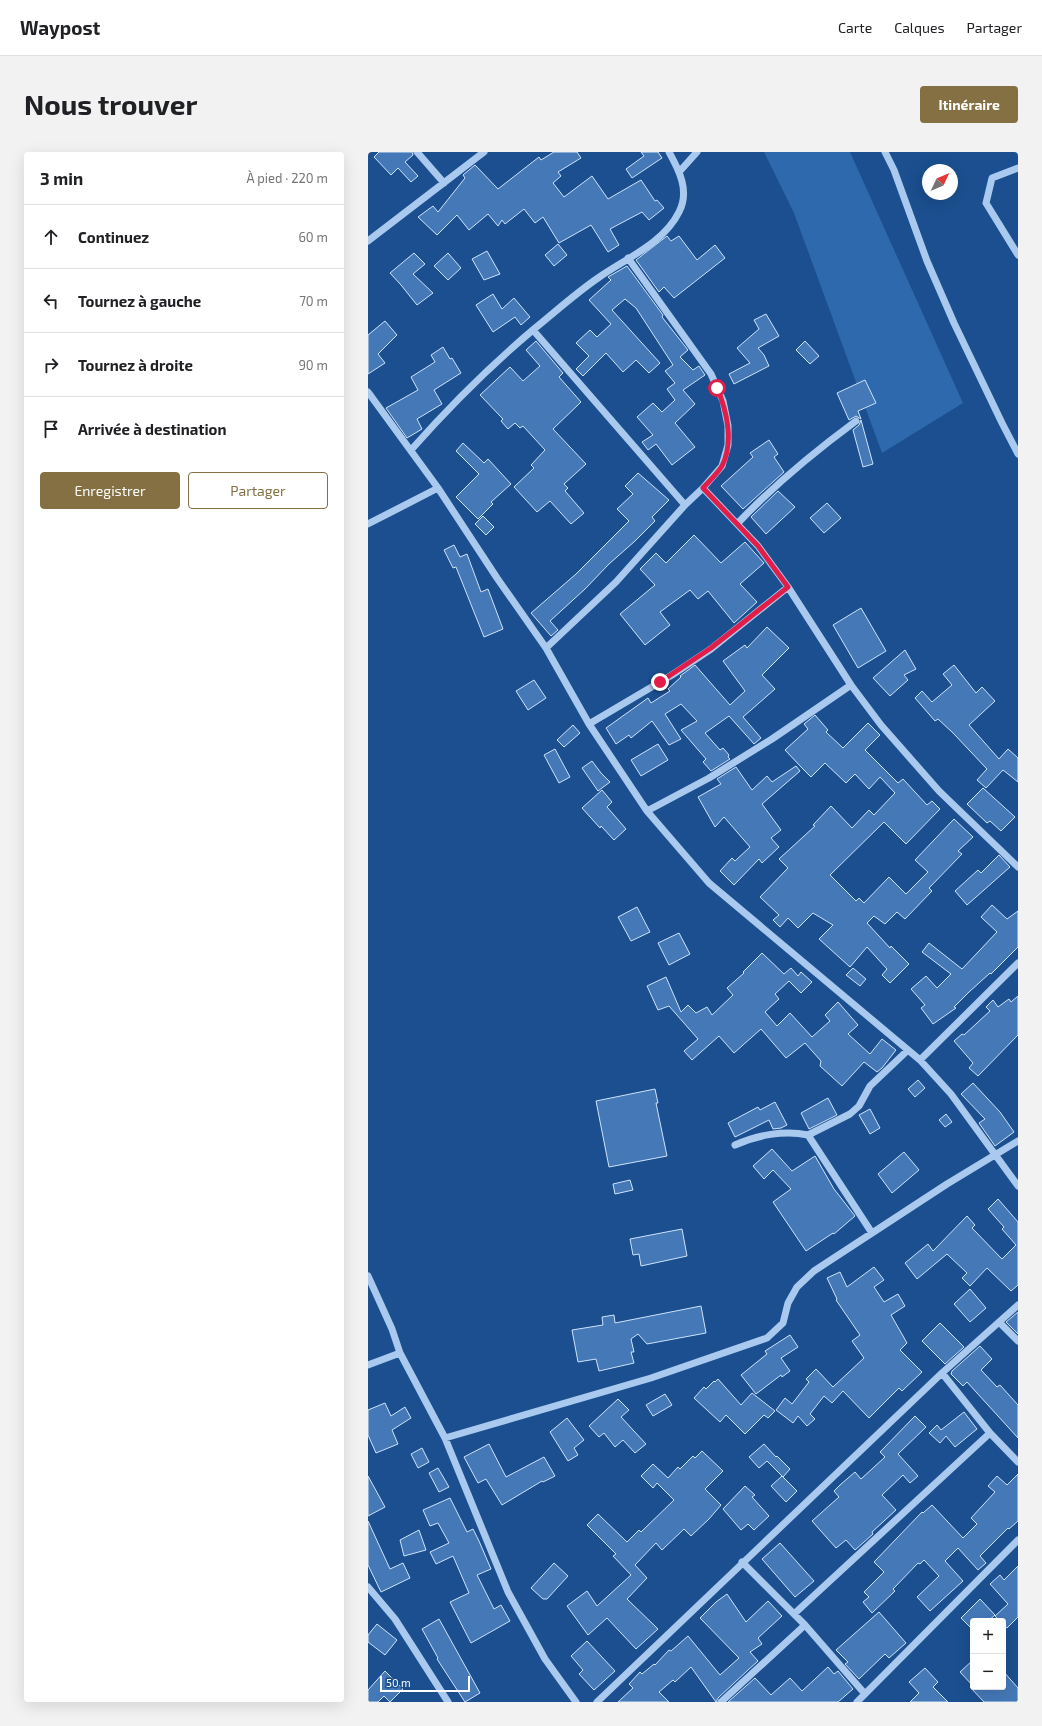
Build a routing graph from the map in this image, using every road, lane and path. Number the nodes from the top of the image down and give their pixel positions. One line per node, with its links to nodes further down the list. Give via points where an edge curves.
1 (417, 152): 8 (street)
2 (484, 152): 8 (street)
3 (669, 152): 7 (street)
4 (697, 152): 7 (street)
5 (885, 152): 16 (street, via 954,323)
6 (1018, 168): 10 (street, via 992,178 986,203)
7 (680, 171): 11 (street, via 684,190 680,211 665,232)
8 (444, 183): 9 (street)
9 (368, 241)
10 (1017, 254)
11 (628, 258): 12 (street, via 596,279); 18 (street, via 711,374 722,401 728,426 728,445 722,466)
12 (533, 330): 15 (street, via 448,408); 19 (street)
13 (368, 392): 15 (street)
14 (856, 421): 20 (street, via 806,458 762,497)
15 (411, 450): 17 (street)
16 (1018, 454)
17 (438, 488): 21 (street); 23 (street)
18 (703, 488): 19 (street); 20 (street)
19 (685, 505): 23 (street, via 616,582)
20 (738, 523): 22 (street)
21 (368, 524)
22 (788, 587): 24 (street); 25 (street, via 704,653)
23 (546, 648): 25 (street)
24 (851, 685): 26 (street, via 709,778); 27 (street, via 881,725 939,791)
25 (589, 724): 26 (street)
26 (647, 811): 29 (street, via 709,883)
27 (1018, 867)
28 (1018, 963): 30 (street)
29 (908, 1050): 30 (street); 31 (street, via 870,1086 859,1106 850,1114)
30 (920, 1060): 34 (street, via 951,1094)
31 (808, 1136): 33 (street, via 787,1133 758,1136); 36 (street)
32 (1018, 1140): 34 (street)
33 (735, 1144)
34 (994, 1155): 35 (street); 36 (street)
35 (1018, 1186)
36 (872, 1233): 45 (street, via 814,1271 797,1286 782,1323 767,1338 651,1378)
37 (368, 1276): 41 (street)
38 (1018, 1305): 39 (street)
39 (999, 1322): 40 (street); 43 (street)
40 (1018, 1342)
41 (400, 1353): 42 (street); 45 (street)
42 (368, 1364)
43 (942, 1373): 44 (street); 48 (street)
44 (990, 1433): 46 (street); 50 (street)
45 (445, 1438): 54 (street, via 508,1592 545,1659)
46 (1018, 1462)
47 (1018, 1540): 52 (street)
48 (742, 1562): 50 (street); 55 (street)
49 (368, 1586): 53 (street, via 395,1619)
50 (794, 1614): 51 (street)
51 (805, 1625): 52 (street); 56 (street)
52 (865, 1694): 57 (street)
53 (448, 1702)
54 (576, 1702)
55 (597, 1702)
56 (720, 1702)
57 (857, 1702)

